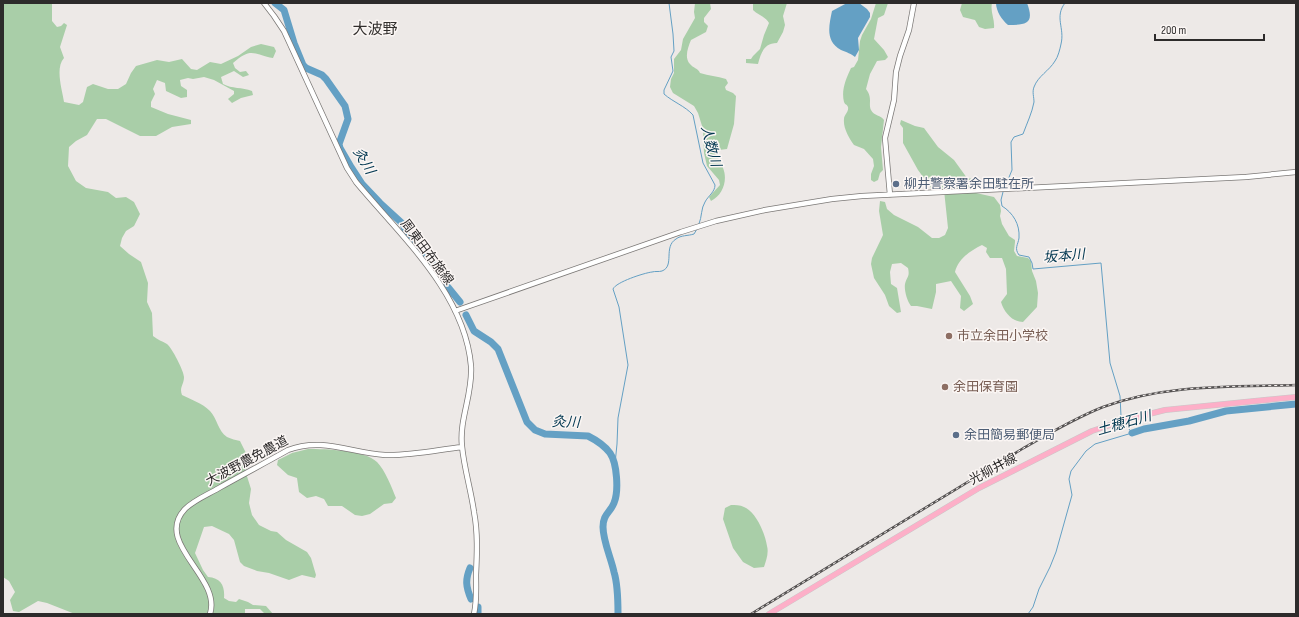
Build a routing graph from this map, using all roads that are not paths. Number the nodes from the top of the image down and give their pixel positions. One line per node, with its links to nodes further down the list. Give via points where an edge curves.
1 (264, 3): 5 (street, 周東田布施線, via 284,31 346,168 433,274)
2 (914, 3): 4 (street, via 909,30 896,68 894,100 886,138)
3 (1296, 172): 4 (street)
4 (890, 195): 5 (street, via 805,203 716,221)
5 (455, 311): 7 (street, 周東田布施線, via 467,340 471,372 470,393 462,422)
6 (1296, 397): 10 (main road, 光柳井線, via 1165,410 1092,431 979,488)
7 (462, 447): 8 (street, 大波野農免農道, via 387,455 318,444 299,446 199,499 181,516 177,534 181,546 208,589); 9 (street, 周東田布施線, via 476,529)
8 (210, 614)
9 (474, 614)
10 (769, 614)

